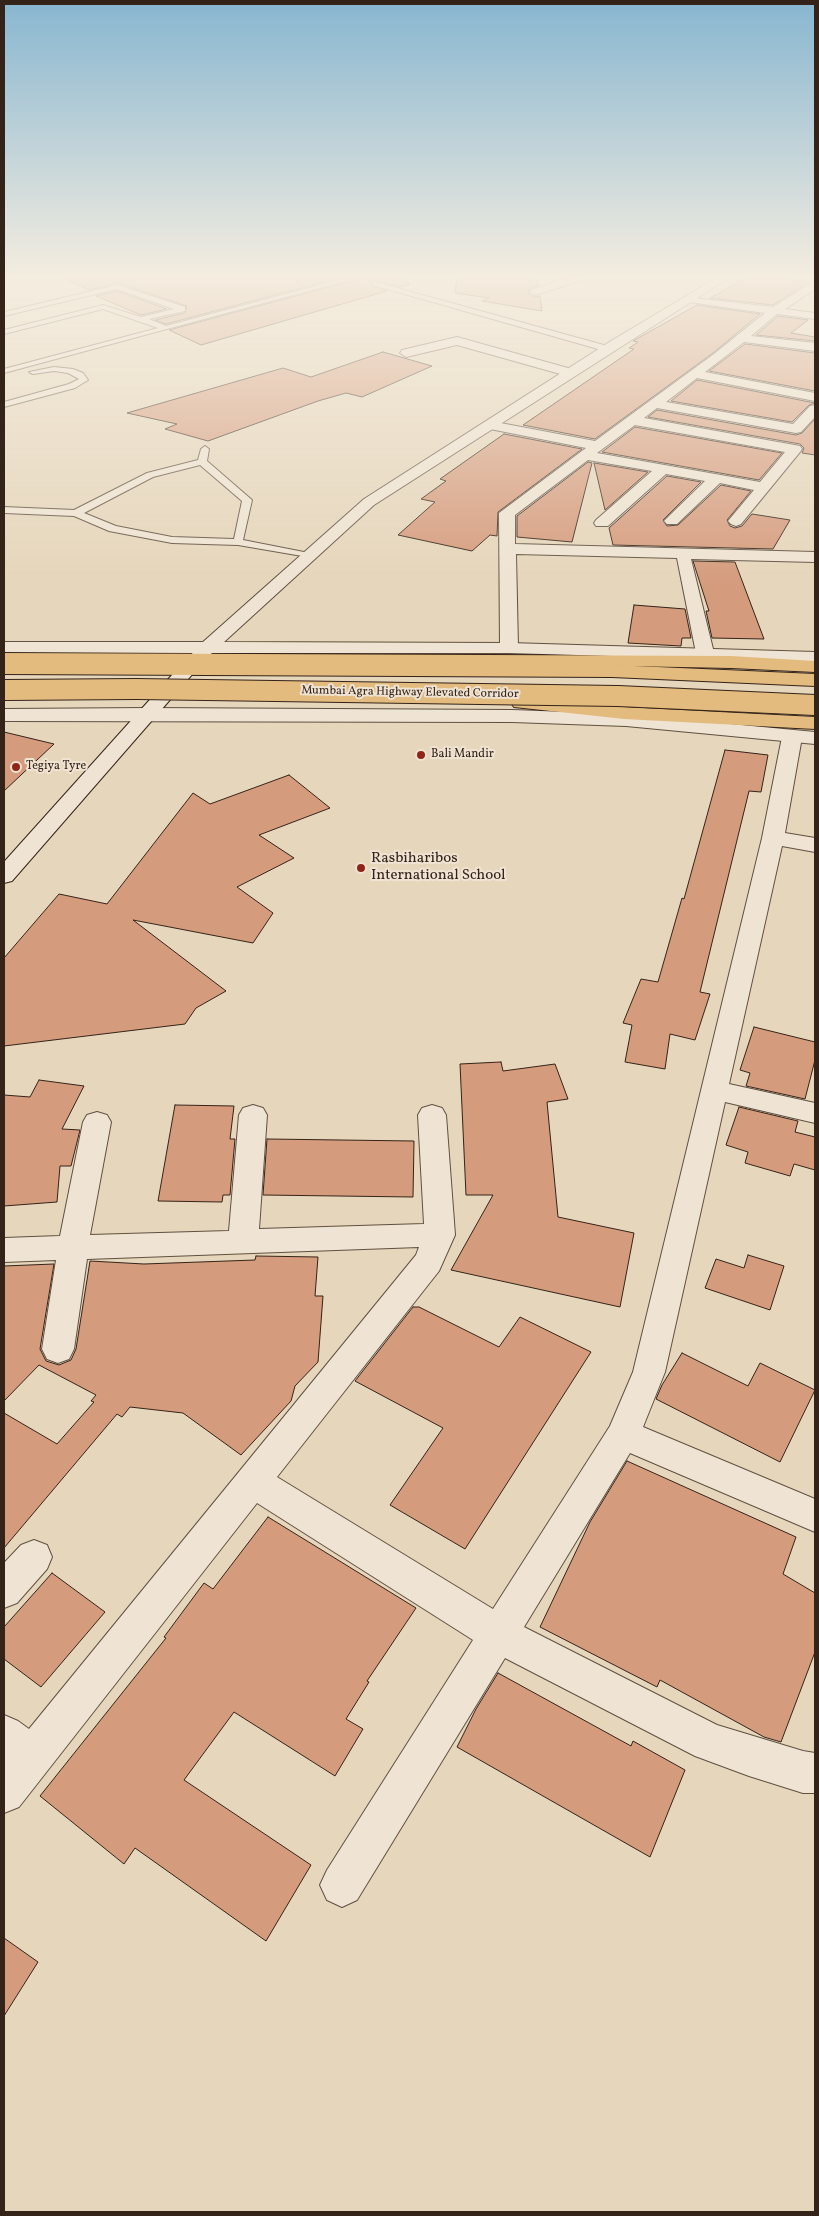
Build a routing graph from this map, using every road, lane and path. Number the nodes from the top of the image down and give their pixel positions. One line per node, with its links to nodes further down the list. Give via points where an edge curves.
1 (83, 380): 9 (lane)
2 (559, 380): 13 (street)
3 (685, 380): 5 (street)
4 (729, 380): 7 (street)
5 (674, 389): 6 (street); 8 (street)
6 (694, 392)
7 (815, 396)
8 (655, 404): 11 (street, via 796,429); 12 (street)
9 (4, 405)
10 (792, 410): 11 (street)
11 (813, 411)
12 (632, 420): 15 (street); 19 (street, via 795,449)
13 (490, 425): 15 (street); 27 (street, via 369,502)
14 (205, 449): 16 (lane)
15 (591, 450): 17 (street); 26 (street, via 507,513)
16 (202, 462): 21 (lane, via 150,475); 25 (lane, via 247,500)
17 (663, 468): 18 (street); 24 (street)
18 (716, 478): 19 (street); 22 (street)
19 (764, 487): 23 (street)
20 (4, 510): 21 (lane)
21 (76, 513): 25 (lane, via 113,529 172,540)
22 (672, 521)
23 (736, 521)
24 (602, 523)
25 (238, 542): 27 (lane)
26 (506, 549): 28 (street); 31 (street)
27 (310, 556): 35 (street)
28 (815, 557)
29 (684, 560): 32 (street)
30 (4, 647): 35 (street)
31 (509, 648): 32 (street); 35 (street)
32 (705, 652): 33 (street)
33 (815, 657)
34 (4, 658): 35 (main road)
35 (196, 658): 36 (main road, via 627,660); 37 (main road); 39 (main road); 45 (street)
36 (815, 667)
37 (4, 668)
38 (4, 674): 40 (main road, Mumbai Agra Highway Elevated Corridor, via 617,679)
39 (815, 680)
40 (815, 688)
41 (4, 690): 44 (main road, Mumbai Agra Highway Elevated Corridor, bridge, via 598,696)
42 (4, 699): 45 (main road)
43 (521, 703): 45 (main road); 46 (main road, via 625,703); 48 (main road, via 624,713)
44 (815, 705)
45 (155, 706): 47 (street); 49 (street, via 607,720); 52 (street)
46 (815, 712)
47 (4, 716)
48 (815, 723)
49 (804, 737): 50 (street)
50 (774, 838): 51 (street); 53 (street)
51 (815, 845)
52 (4, 876)
53 (714, 1090): 54 (street); 63 (street, via 649,1372)
54 (815, 1113)
55 (252, 1114): 59 (street)
56 (432, 1115): 58 (street)
57 (97, 1122): 60 (street)
58 (440, 1236): 59 (street); 64 (street, via 418,1277)
59 (243, 1242): 60 (street)
60 (73, 1248): 61 (street); 62 (street)
61 (4, 1250)
62 (58, 1349)
63 (623, 1434): 65 (street); 68 (street)
64 (252, 1481): 68 (street); 69 (street)
65 (815, 1516)
66 (34, 1557): 67 (street)
67 (4, 1590)
68 (498, 1634): 70 (street, via 709,1742); 72 (street)
69 (18, 1745): 71 (street)
70 (815, 1773)
71 (4, 1792)
72 (342, 1884)

